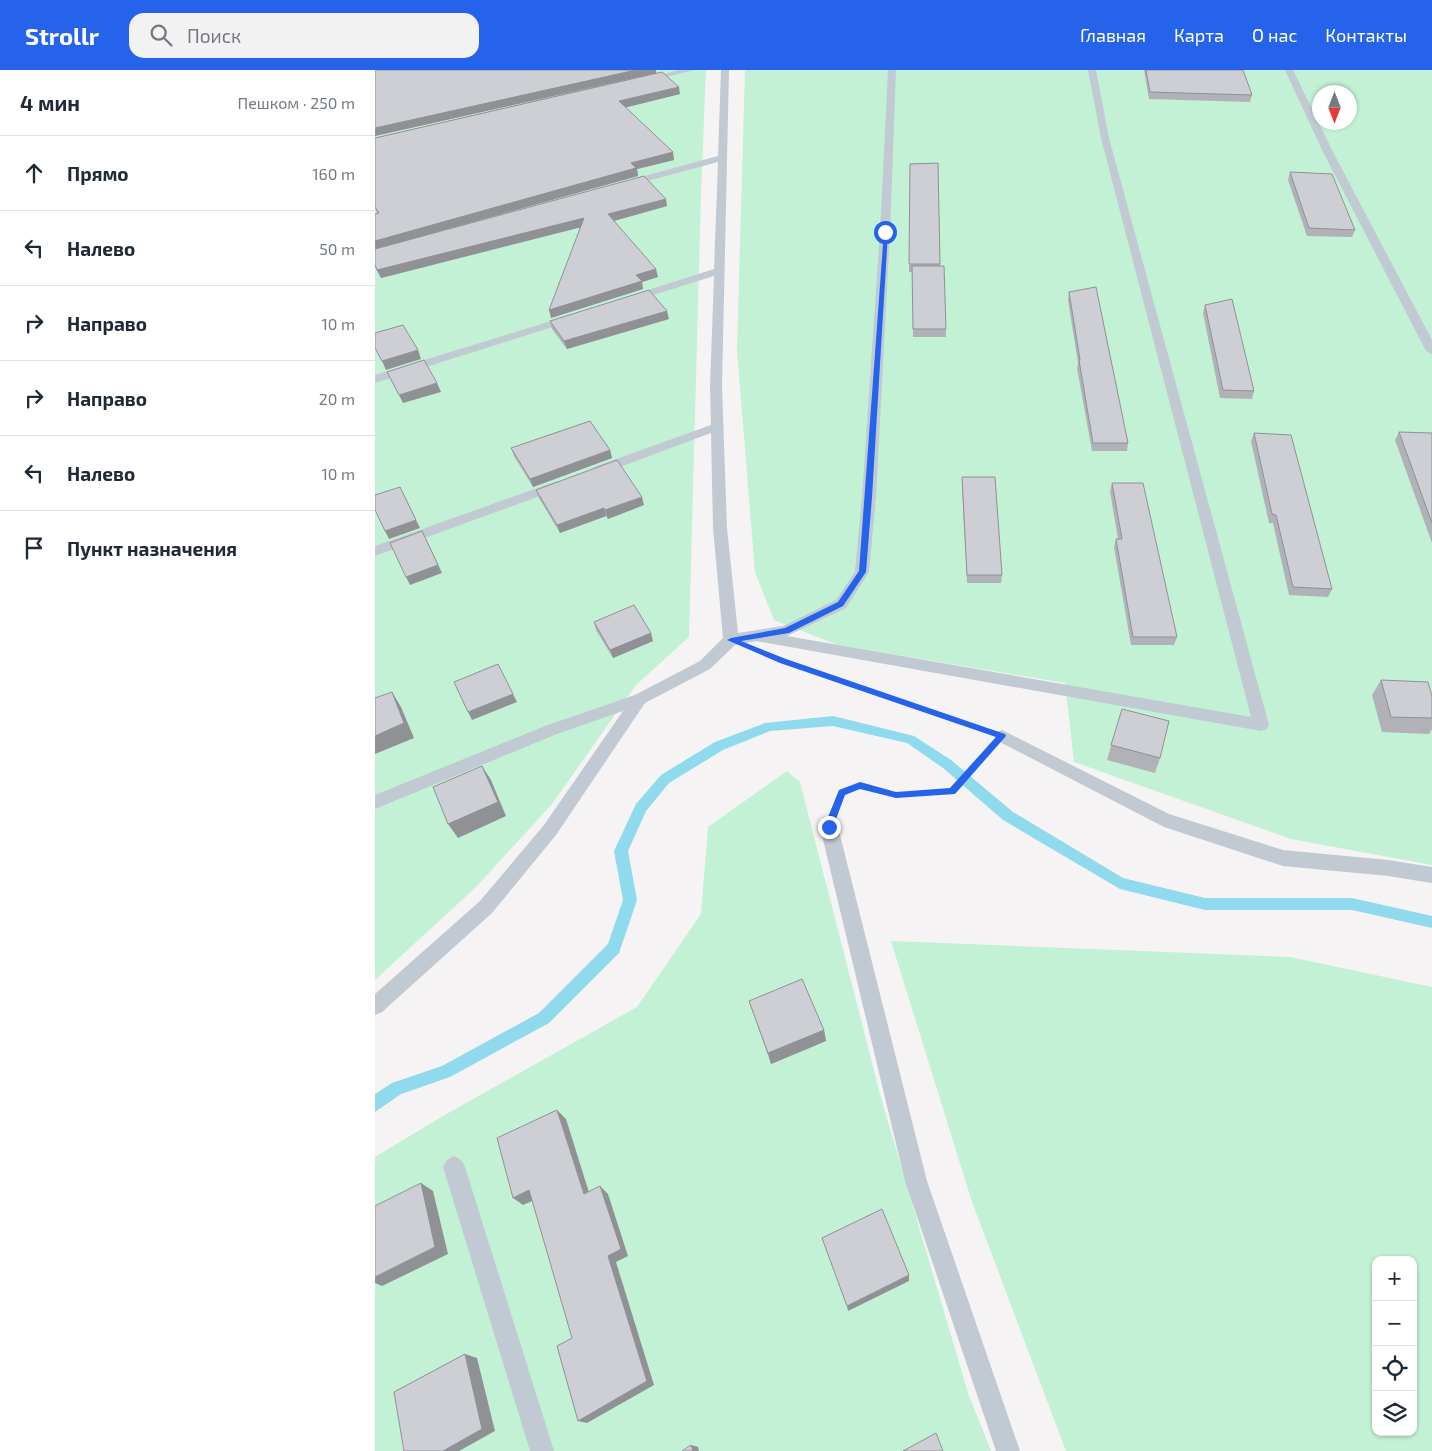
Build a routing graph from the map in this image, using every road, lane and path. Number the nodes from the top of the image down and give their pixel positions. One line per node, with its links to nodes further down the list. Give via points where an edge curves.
1 (690, 70): 6 (lane)
2 (725, 70): 7 (lane)
3 (892, 70): 18 (lane, via 863,572 841,604 786,631)
4 (1091, 70): 18 (lane, via 1105,138 1261,725)
5 (1289, 70): 12 (lane)
6 (636, 82)
7 (724, 157): 8 (lane); 9 (lane)
8 (611, 188)
9 (720, 271): 10 (lane); 14 (lane)
10 (617, 303)
11 (580, 315): 13 (lane)
12 (1432, 351)
13 (375, 379)
14 (717, 427): 15 (lane); 19 (lane, via 720,528)
15 (587, 474)
16 (569, 481): 17 (lane)
17 (375, 551)
18 (756, 636): 19 (lane)
19 (731, 640): 21 (lane, via 705,665)
20 (829, 676): 22 (path)
21 (640, 699): 23 (lane, via 551,730); 26 (lane, via 550,830 486,907)
22 (1002, 736): 24 (path, via 952,792 896,795 860,786 841,793); 25 (lane, via 1164,820 1255,850 1283,858)
23 (375, 802)
24 (829, 827): 29 (lane, via 916,1181)
25 (1432, 875)
26 (375, 1006)
27 (454, 1167): 28 (lane)
28 (542, 1451)
29 (1008, 1451)

